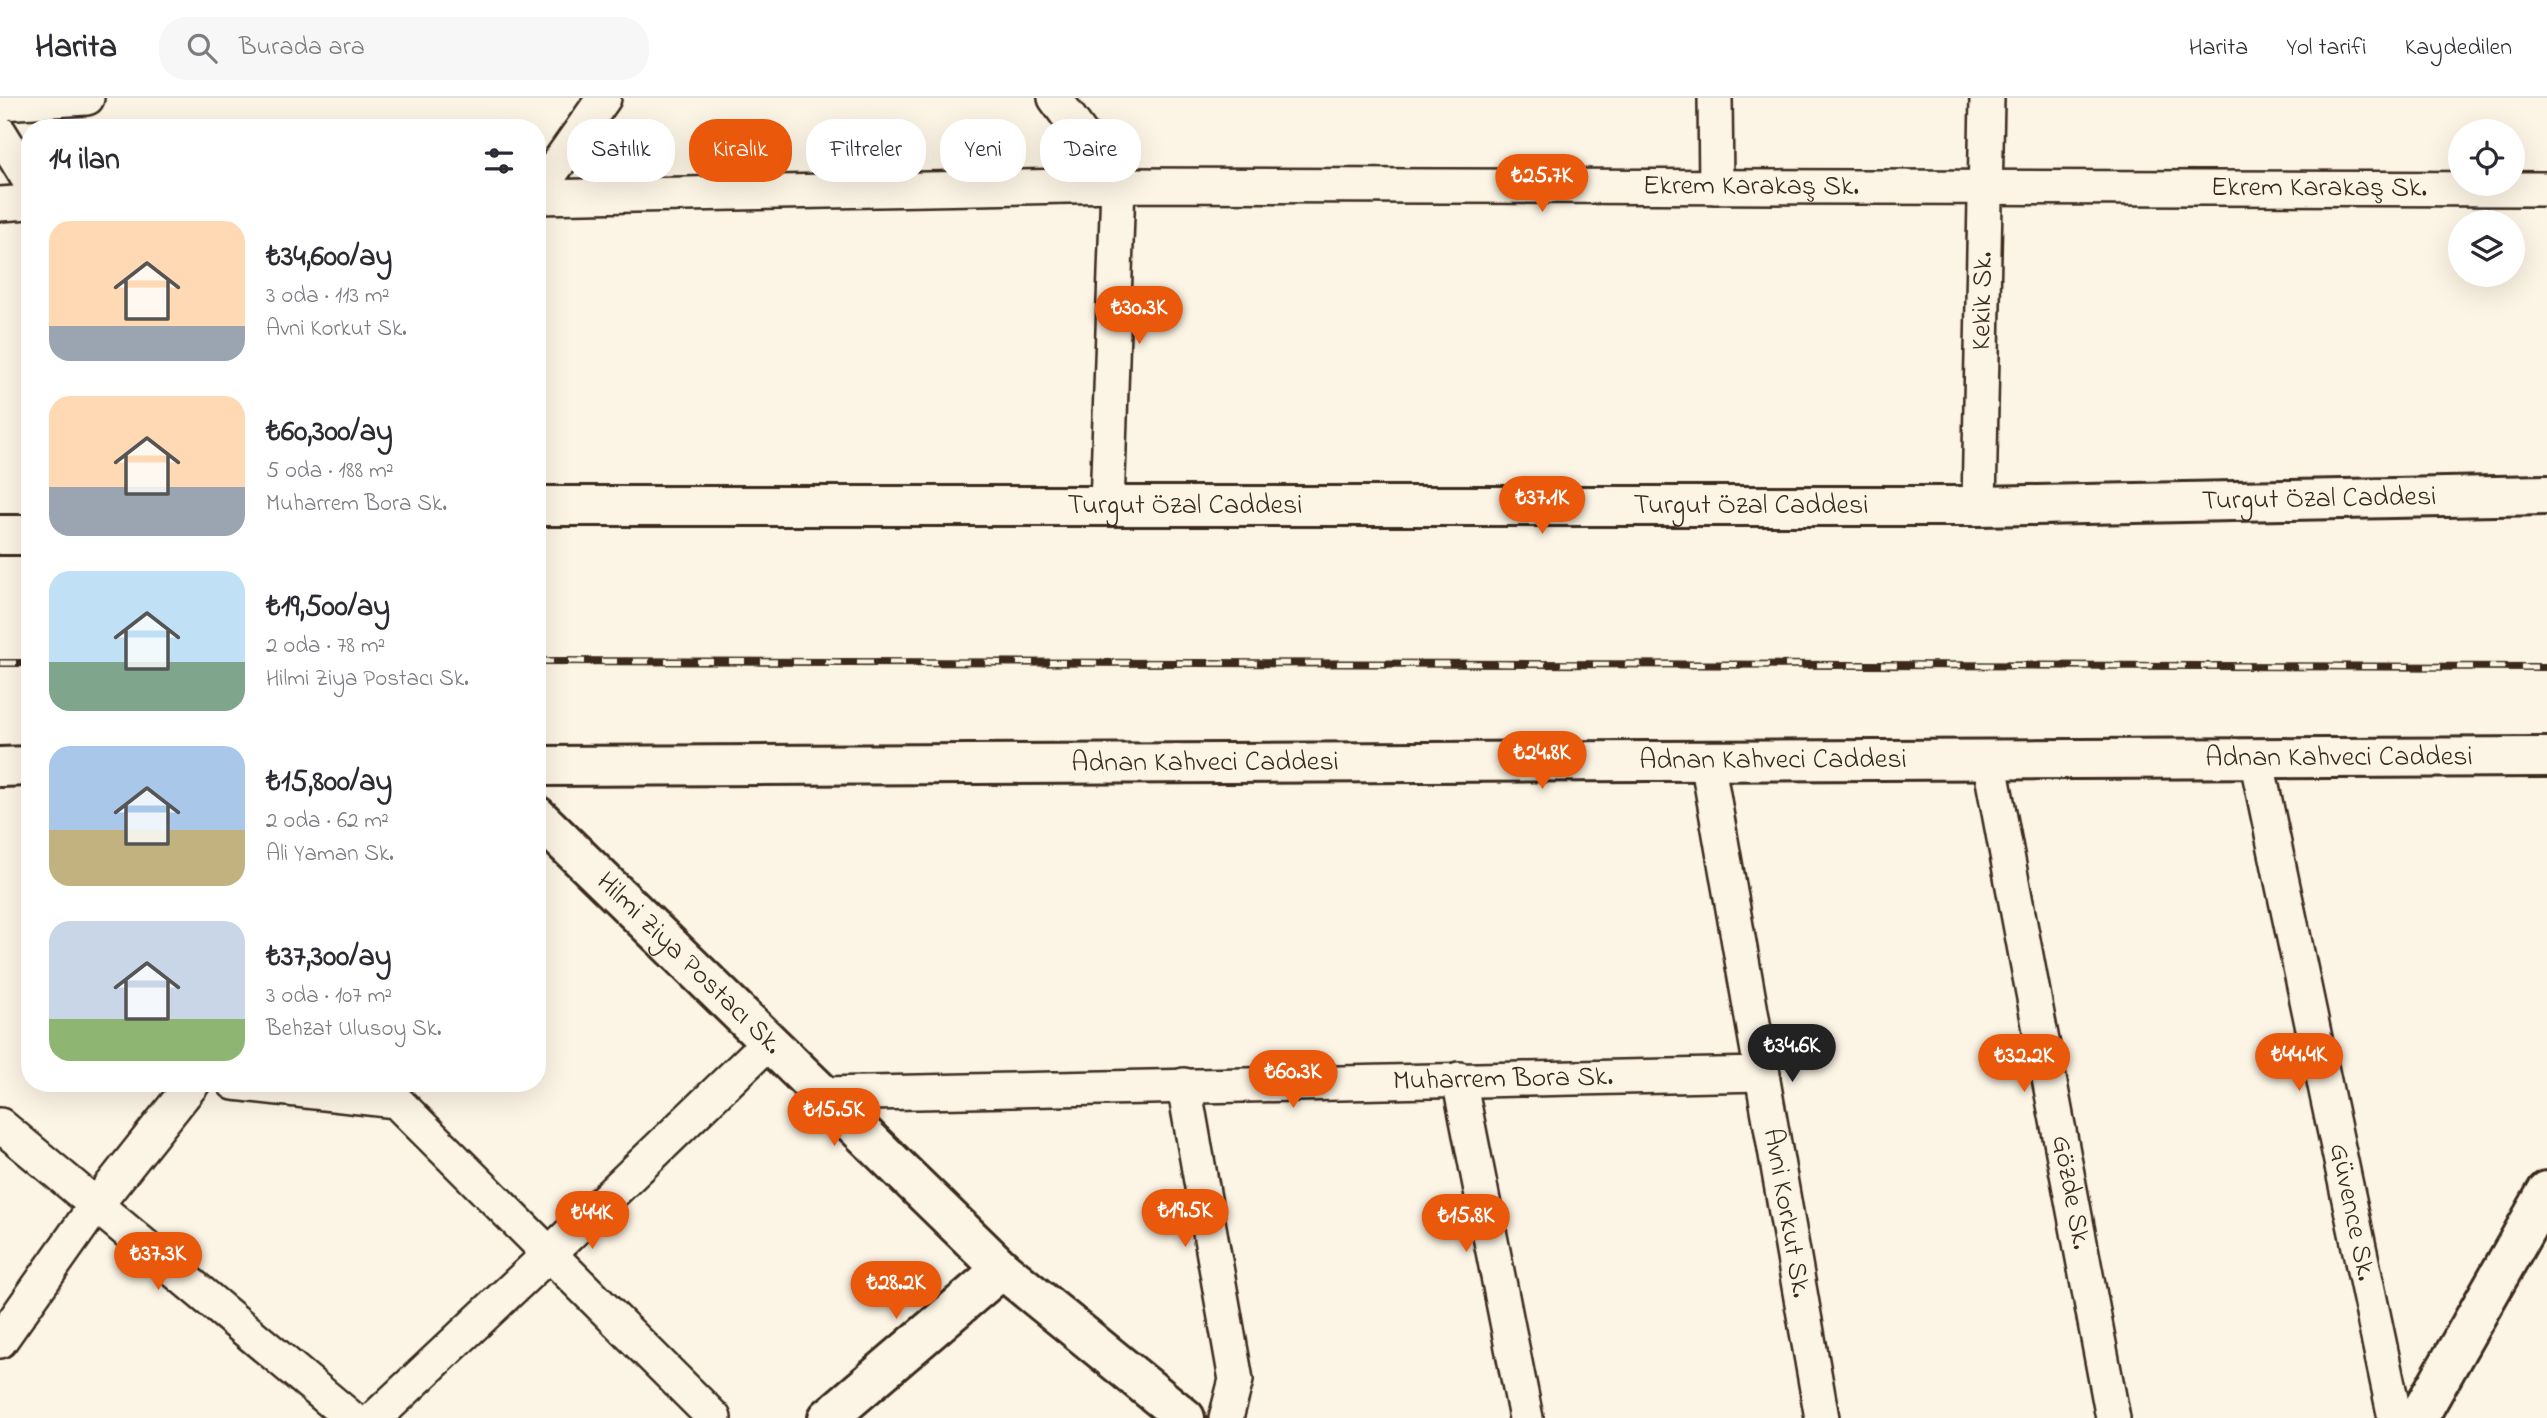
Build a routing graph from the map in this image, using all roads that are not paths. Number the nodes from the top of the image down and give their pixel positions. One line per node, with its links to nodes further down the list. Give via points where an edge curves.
1 (87, 98): 6 (street)
2 (604, 98): 9 (street)
3 (1055, 98): 10 (street)
4 (1715, 98): 11 (street)
5 (1987, 98): 12 (street, Kekik Sk.)
6 (0, 103)
7 (0, 133): 8 (street)
8 (21, 167)
9 (546, 182)
10 (1118, 185): 11 (street, Ekrem Karakaş Sk.); 14 (street, Ekrem Karakaş Sk.); 19 (street)
11 (1716, 187): 12 (street, Ekrem Karakaş Sk.)
12 (1987, 188): 13 (street, Ekrem Karakaş Sk.); 20 (street, Kekik Sk.)
13 (2547, 189)
14 (546, 195)
15 (21, 203): 16 (street)
16 (0, 204)
17 (2547, 495): 20 (main road, Turgut Özal Caddesi)
18 (546, 506): 19 (main road, Turgut Özal Caddesi)
19 (1107, 506): 20 (main road, Turgut Özal Caddesi)
20 (1979, 506)
21 (0, 535): 22 (main road)
22 (21, 535)
23 (2256, 758): 24 (main road, Adnan Kahveci Caddesi); 26 (main road, Adnan Kahveci Caddesi); 51 (street, Güvence Sk.)
24 (1989, 759): 25 (main road, Adnan Kahveci Caddesi); 50 (street, Gözde Sk.)
25 (1707, 760): 27 (main road, Adnan Kahveci Caddesi); 30 (street, Avni Korkut Sk.)
26 (2546, 760)
27 (546, 766)
28 (546, 825): 29 (main road, Hilmi Ziya Postacı Sk.)
29 (769, 1042): 35 (main road, Hilmi Ziya Postacı Sk.); 39 (street)
30 (1763, 1074): 31 (street, Muharrem Bora Sk.); 49 (street, Avni Korkut Sk.)
31 (1459, 1079): 32 (street, Muharrem Bora Sk.); 48 (street)
32 (1184, 1086): 35 (street, Muharrem Bora Sk.); 47 (street, via 1236,1380)
33 (186, 1092): 38 (street)
34 (315, 1092): 39 (street, via 396,1101)
35 (822, 1094): 40 (main road, Hilmi Ziya Postacı Sk.)
36 (0, 1125): 38 (street)
37 (2547, 1191): 52 (main road)
38 (96, 1205): 41 (street); 42 (street)
39 (549, 1254): 43 (street); 44 (street)
40 (1002, 1269): 45 (main road); 46 (main road, Hilmi Ziya Postacı Sk.)
41 (0, 1341)
42 (351, 1418)
43 (375, 1418)
44 (714, 1418)
45 (828, 1418)
46 (1185, 1418)
47 (1226, 1418)
48 (1526, 1418)
49 (1822, 1418)
50 (2113, 1418)
51 (2395, 1418)
52 (2418, 1418)

